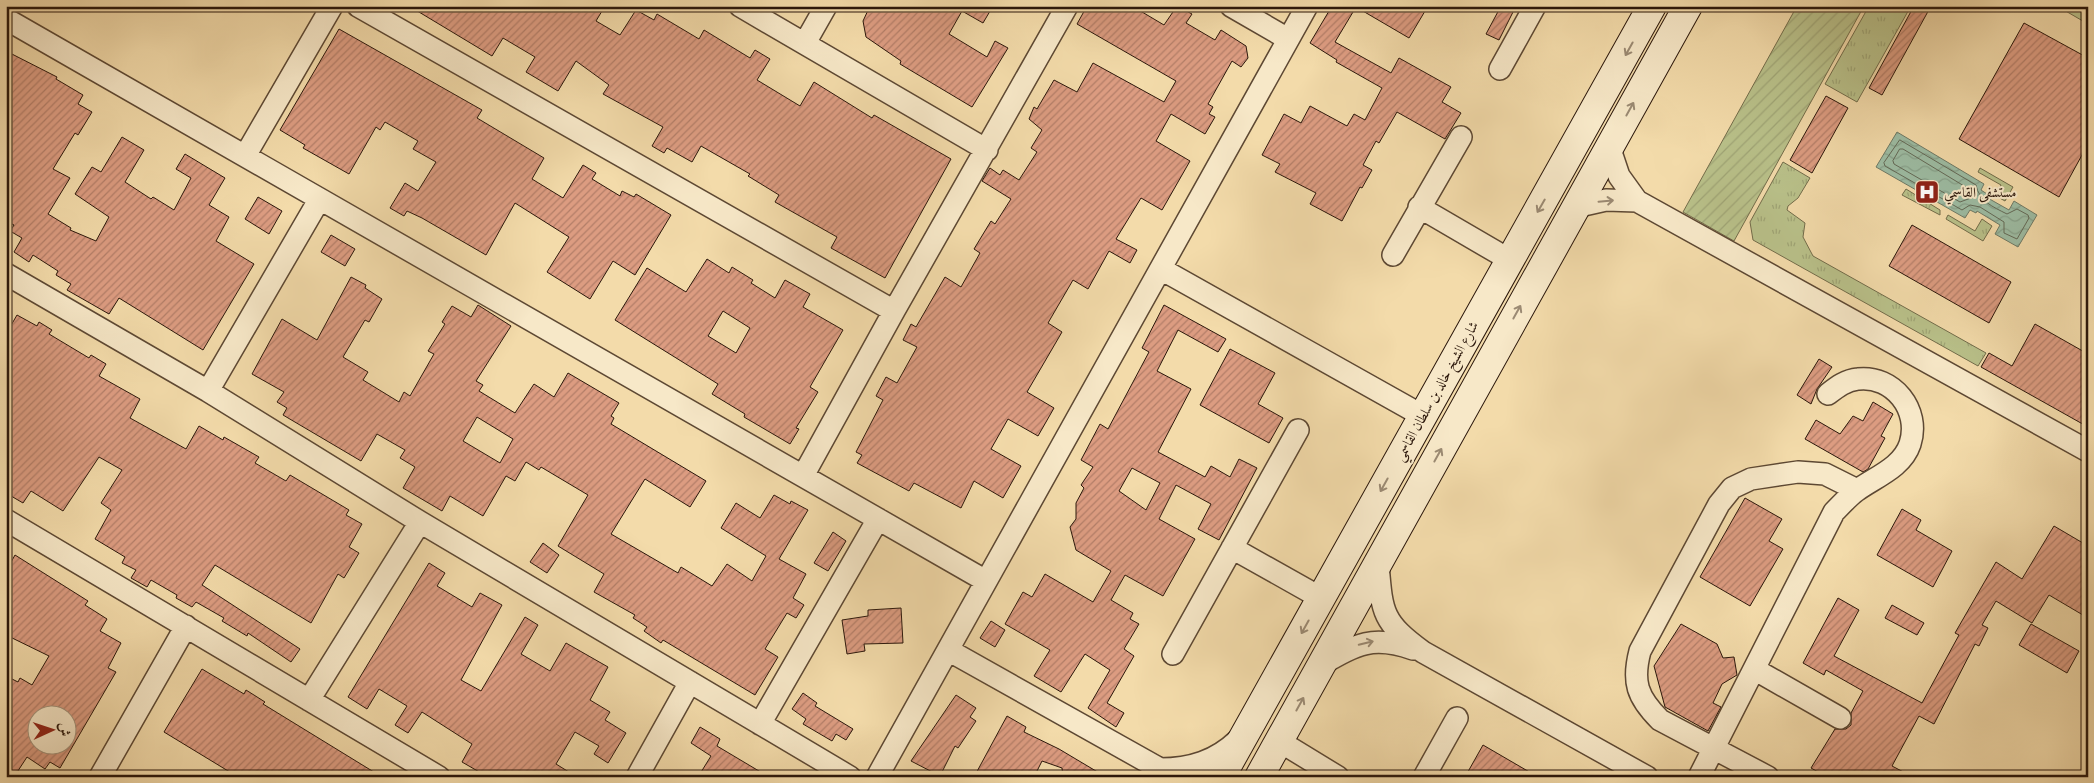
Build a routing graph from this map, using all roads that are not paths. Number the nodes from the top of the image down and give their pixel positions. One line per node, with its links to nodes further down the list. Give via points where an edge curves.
1 (332, 6): 18 (street)
2 (358, 6): 29 (street)
3 (740, 6): 13 (street)
4 (826, 6): 13 (street)
5 (1067, 6): 17 (street)
6 (1231, 6): 12 (street)
7 (1307, 6): 12 (street)
8 (1535, 6): 14 (street)
9 (1652, 6): 19 (main road, شارع الشيخ خالد بن سلطان القاسمي, one-way to 19)
10 (1688, 6): 16 (main road, one-way to 10)
11 (6, 19): 18 (street)
12 (1288, 39): 27 (street)
13 (805, 43): 17 (street)
14 (1500, 69)
15 (1462, 137): 23 (street)
16 (1609, 146): 21 (street, via 1619,176); 22 (main road)
17 (987, 150): 29 (street)
18 (245, 156): 20 (street)
19 (1563, 168): 24 (main road, via 1571,172 1574,181 1552,228); 26 (main road, شارع الشيخ خالد بن سلطان القاسمي, one-way to 26)
20 (320, 200): 30 (street); 35 (street)
21 (1637, 201): 22 (street, one-way to 21, via 1606,200); 34 (street)
22 (1575, 207): 24 (main road)
23 (1419, 208): 25 (street); 26 (street)
24 (1552, 248): 41 (main road, one-way to 24)
25 (1393, 255)
26 (1510, 260): 32 (main road, شارع الشيخ خالد بن سلطان القاسمي)
27 (1161, 269): 32 (street); 42 (street)
28 (6, 274): 30 (street)
29 (894, 311): 35 (street)
30 (208, 391): 39 (street)
31 (1828, 394): 36 (street, via 1841,384 1857,379 1874,380 1889,386 1902,397 1910,412 1913,428 1910,445 1901,459)
32 (1423, 416): 43 (main road, شارع الشيخ خالد بن سلطان القاسمي, one-way to 43)
33 (1298, 430): 40 (street)
34 (2088, 451)
35 (804, 476): 37 (street)
36 (1857, 490): 49 (street, via 1834,512); 57 (street, via 1825,474 1798,472 1751,479 1732,488 1719,504 1640,651 1635,670 1638,689 1646,706 1660,720)
37 (878, 519): 42 (street); 54 (street)
38 (6, 520): 44 (street)
39 (420, 522): 50 (street); 51 (street)
40 (1232, 548): 43 (street); 47 (street)
41 (1378, 564): 46 (street, via 1381,597 1389,622); 48 (main road)
42 (986, 581): 45 (street)
43 (1321, 598): 55 (main road, شارع الشيخ خالد بن سلطان القاسمي, one-way to 55)
44 (186, 626): 51 (street); 59 (street)
45 (948, 650): 58 (street); 63 (street)
46 (1423, 652): 48 (street, one-way to 46, via 1355,646 1373,641 1397,643); 68 (street)
47 (1173, 654)
48 (1322, 664): 56 (main road, one-way to 48)
49 (1754, 669): 53 (street); 57 (street)
50 (690, 682): 54 (street); 61 (street)
51 (309, 700): 60 (street)
52 (1457, 718): 67 (street)
53 (1840, 718)
54 (760, 724): 62 (street)
55 (1245, 734): 58 (street, via 1215,758); 64 (main road, شارع الشيخ خالد بن سلطان القاسمي)
56 (1279, 741): 65 (main road); 66 (street)
57 (1714, 749): 69 (street); 70 (street)
58 (1162, 773)
59 (100, 777)
60 (439, 777)
61 (637, 777)
62 (850, 777)
63 (877, 777)
64 (1221, 777)
65 (1259, 777)
66 (1338, 777)
67 (1424, 777)
68 (1647, 777)
69 (1700, 777)
70 (1768, 777)

